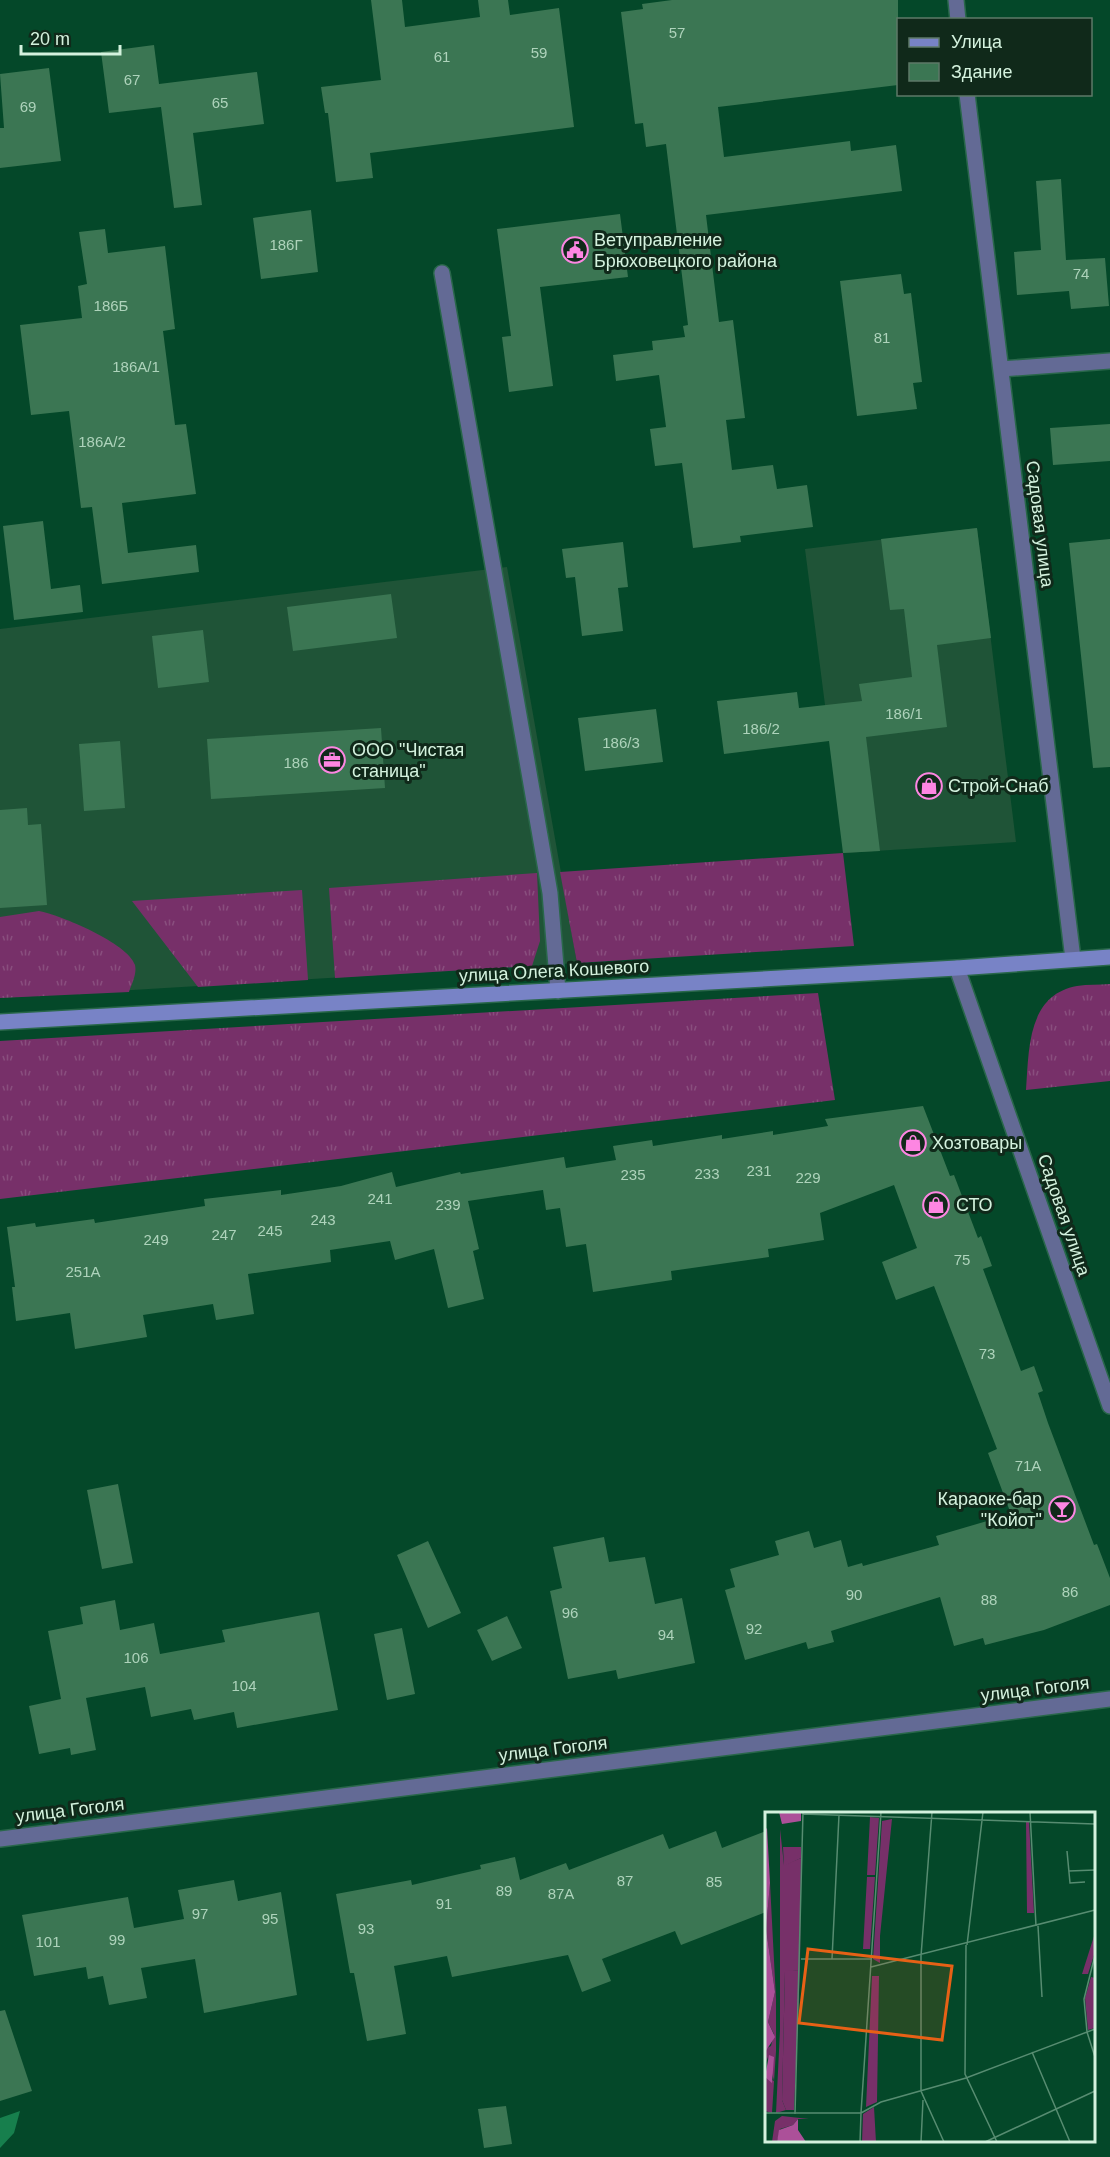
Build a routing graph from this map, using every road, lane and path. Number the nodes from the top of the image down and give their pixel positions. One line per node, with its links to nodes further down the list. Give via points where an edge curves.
1 (956, 0): 2 (street)
2 (958, 18)
3 (967, 96): 6 (street, Садовая улица)
4 (442, 273): 10 (street, via 550,892)
5 (1110, 361): 6 (street)
6 (1001, 369): 8 (street, Садовая улица)
7 (1110, 957): 8 (street, улица Олега Кошевого)
8 (1073, 959): 9 (street, улица Олега Кошевого)
9 (957, 968): 10 (street, улица Олега Кошевого); 12 (street, Садовая улица)
10 (558, 991): 11 (street, улица Олега Кошевого)
11 (0, 1022)
12 (1110, 1406)
13 (1110, 1699): 14 (street, улица Гоголя)
14 (0, 1839)

